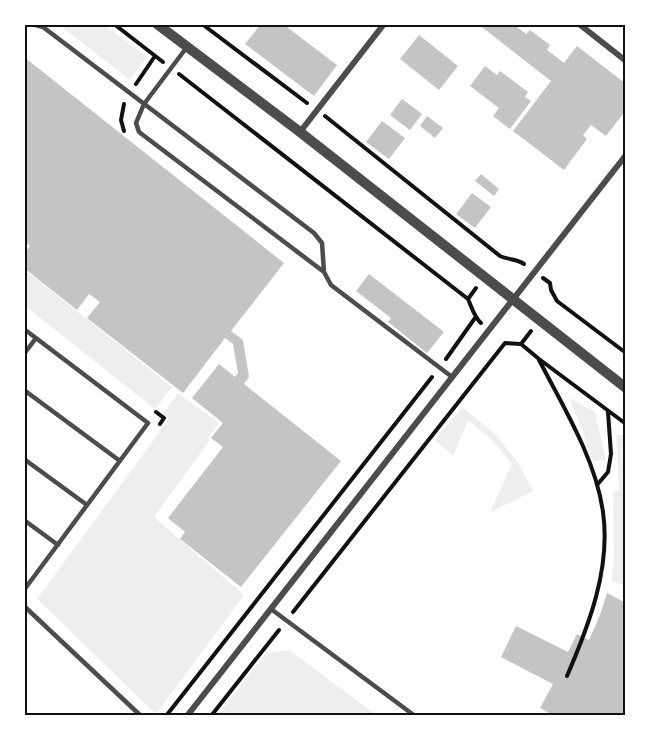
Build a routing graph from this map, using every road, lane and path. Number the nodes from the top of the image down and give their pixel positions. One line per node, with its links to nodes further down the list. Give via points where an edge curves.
1 (32, 24): 11 (lane, via 43,27)
2 (114, 24): 8 (path)
3 (157, 24): 7 (street)
4 (202, 24): 13 (path)
5 (384, 24): 13 (street)
6 (579, 24): 9 (street)
7 (187, 47): 10 (lane); 14 (street)
8 (155, 56): 10 (path); 11 (path)
9 (626, 61)
10 (171, 68): 12 (lane); 24 (path, via 468,299 475,318)
11 (130, 93): 12 (lane)
12 (144, 104): 16 (lane, via 314,233 322,243); 16 (lane, via 136,123 139,132)
13 (317, 110): 14 (street); 17 (path, via 500,256 518,260)
14 (300, 132): 18 (street)
15 (626, 155): 17 (street)
16 (324, 272): 24 (lane, via 331,285)
17 (535, 272): 18 (street); 21 (path, via 550,283 557,301)
18 (512, 300): 25 (street); 26 (street)
19 (24, 329): 20 (lane)
20 (36, 338): 22 (lane); 33 (lane, via 148,423)
21 (626, 353)
22 (24, 354)
23 (538, 359): 28 (path); 34 (path, via 578,434); 41 (path, via 521,344 505,343)
24 (439, 368): 25 (lane); 44 (path)
25 (452, 377): 40 (street)
26 (626, 388)
27 (24, 390): 33 (lane)
28 (608, 411): 29 (path); 34 (path, via 611,454 608,472)
29 (621, 421): 30 (path); 31 (path)
30 (626, 424)
31 (626, 430)
32 (24, 459): 35 (lane)
33 (120, 461): 35 (lane)
34 (597, 485): 42 (path, via 603,513 603,565 588,627)
35 (87, 505): 37 (lane)
36 (24, 520): 37 (lane)
37 (58, 544): 38 (lane)
38 (24, 590)
39 (24, 606): 43 (lane)
40 (271, 609): 41 (lane); 45 (street)
41 (287, 620): 46 (path); 47 (lane)
42 (567, 676)
43 (141, 716)
44 (166, 716)
45 (188, 716)
46 (211, 716)
47 (416, 716)

